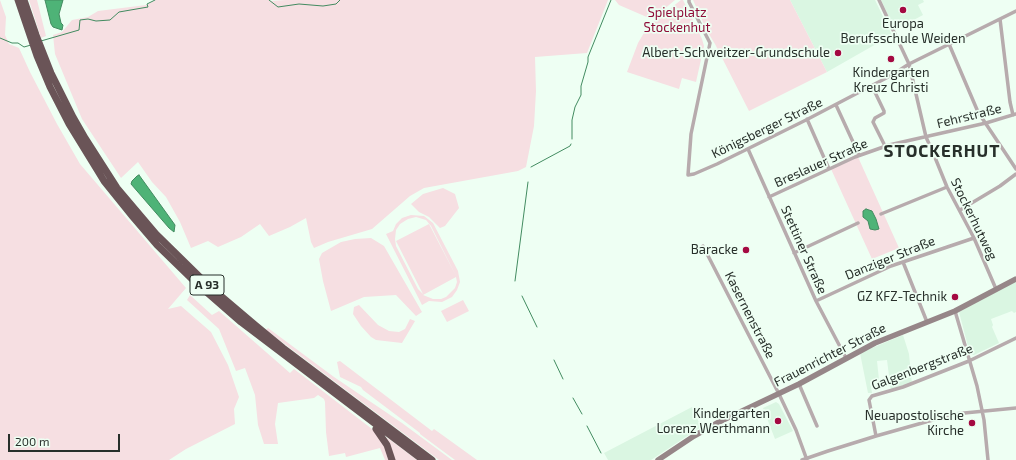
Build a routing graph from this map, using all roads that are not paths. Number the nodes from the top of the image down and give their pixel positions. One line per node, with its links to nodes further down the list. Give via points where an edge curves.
1 (18, 0): 7 (highway, A 93)
2 (24, 0): 7 (highway, A 93)
3 (689, 0): 18 (street, Königsberger Straße, via 710,43 691,134 688,175)
4 (879, 0): 10 (street, Stockerhutweg)
5 (1016, 11): 6 (street, Königsberger Straße)
6 (1000, 19): 8 (street, Königsberger Straße); 13 (street, via 1010,102)
7 (33, 36): 9 (highway, A 93)
8 (949, 44): 10 (street, Königsberger Straße); 15 (street, via 978,112)
9 (40, 55): 44 (highway, A 93, via 60,106 92,162 120,202 157,245 241,322); 49 (highway, A 93, via 84,138 117,188 156,234 209,286 283,348)
10 (910, 64): 11 (street, Königsberger Straße); 16 (street, Stockerhutweg)
11 (872, 86): 12 (street, Königsberger Straße); 17 (street, via 884,112 873,122)
12 (836, 105): 14 (street, Königsberger Straße); 19 (street)
13 (1015, 114): 15 (street, Fehrstraße)
14 (808, 119): 18 (street, Königsberger Straße); 21 (street)
15 (986, 123): 16 (street, Fehrstraße); 20 (street)
16 (926, 137): 17 (street, Breslauer Straße); 23 (street, Stockerhutweg)
17 (886, 146): 19 (street, Breslauer Straße)
18 (748, 149): 24 (street, Stettiner Straße)
19 (859, 156): 21 (street, Breslauer Straße)
20 (1016, 169)
21 (829, 170): 24 (street, Breslauer Straße)
22 (1016, 174): 25 (street)
23 (947, 186): 25 (street, Stockerhutweg); 26 (street)
24 (770, 197): 30 (street, Stettiner Straße)
25 (960, 210): 28 (street, Stockerhutweg)
26 (881, 214)
27 (858, 224): 30 (street)
28 (974, 238): 31 (street, Danziger Straße); 33 (street, Stockerhutweg)
29 (702, 246): 41 (street, Kasernenstraße)
30 (794, 253): 34 (street, Stettiner Straße)
31 (903, 262): 34 (street, Danziger Straße); 36 (street)
32 (1016, 278): 33 (main road, Frauenrichter Straße)
33 (996, 289): 35 (main road, Frauenrichter Straße)
34 (816, 301): 38 (street, Stettiner Straße)
35 (955, 311): 36 (main road, Frauenrichter Straße); 39 (street)
36 (927, 322): 38 (main road, Frauenrichter Straße)
37 (1016, 338): 39 (street, Galgenbergstraße)
38 (846, 358): 40 (main road, Frauenrichter Straße)
39 (969, 361): 43 (street); 46 (street, Galgenbergstraße, via 903,387 872,396 870,400)
40 (799, 384): 41 (main road, Frauenrichter Straße); 45 (street)
41 (779, 394): 50 (main road, Frauenrichter Straße, via 707,429); 51 (street, Kasernenstraße, via 796,430)
42 (1016, 408): 43 (street)
43 (982, 411): 46 (street, via 954,414); 52 (street)
44 (368, 420): 47 (highway, via 385,440); 48 (highway, A 93)
45 (817, 426)
46 (876, 436): 51 (street, via 828,450)
47 (392, 460)
48 (423, 460)
49 (432, 460)
50 (658, 460)
51 (806, 460)
52 (988, 460)

